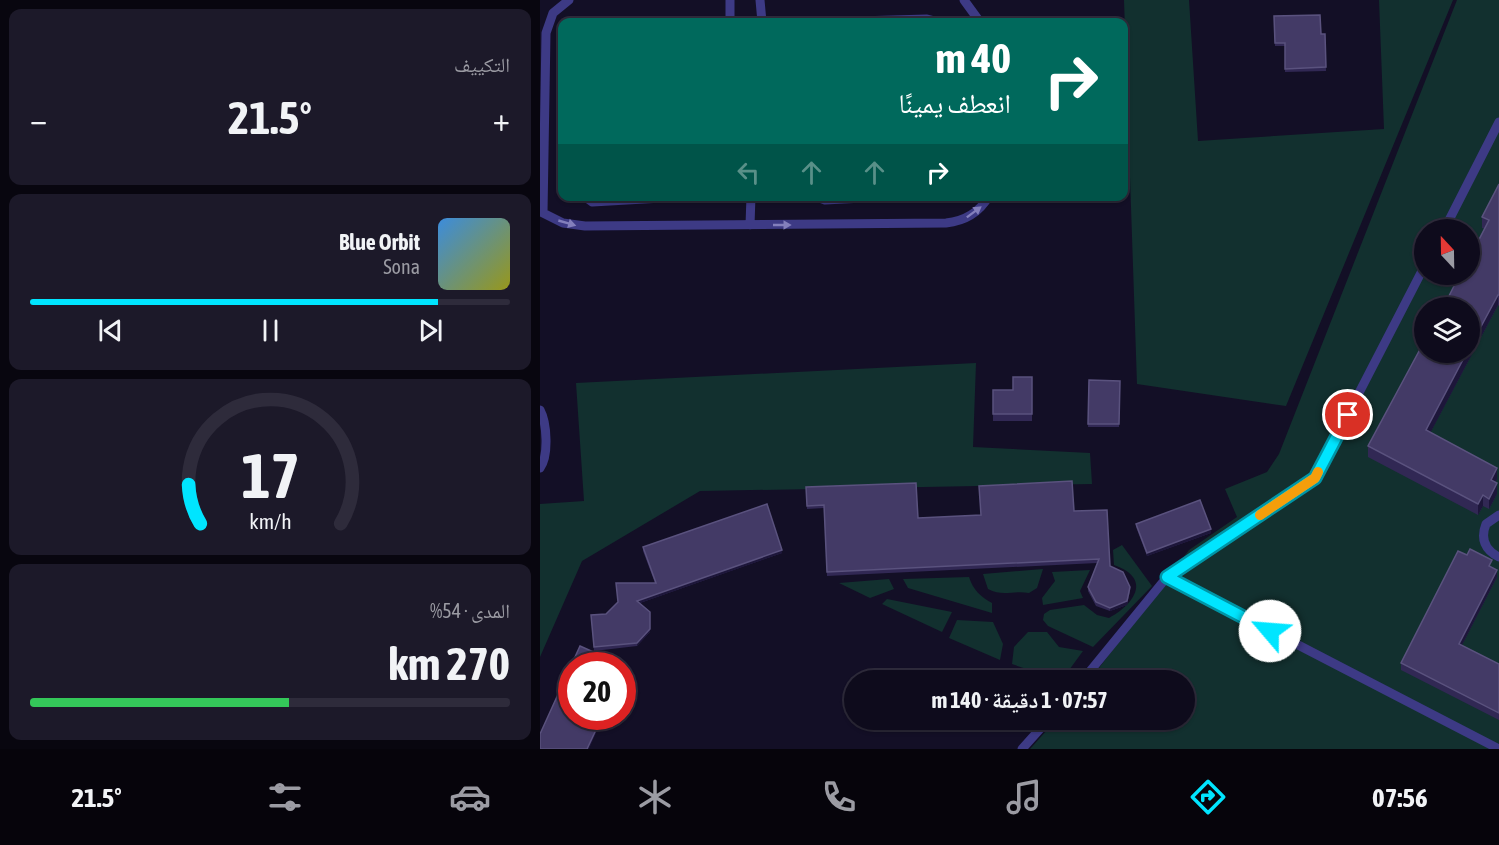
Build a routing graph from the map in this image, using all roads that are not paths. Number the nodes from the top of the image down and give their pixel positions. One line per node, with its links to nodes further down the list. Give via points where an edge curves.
1 (569, 0): 13 (lane, via 553,13 546,33)
2 (730, 0): 5 (lane)
3 (760, 0): 6 (lane)
4 (964, 0): 7 (lane)
5 (730, 18)
6 (762, 18)
7 (977, 18)
8 (1499, 122): 14 (lane)
9 (591, 201): 10 (lane)
10 (610, 201)
11 (751, 201): 15 (lane)
12 (985, 201): 15 (lane, one-way to 12, via 946,223 966,219)
13 (542, 212): 15 (lane, one-way to 15, via 574,226)
14 (1449, 219)
15 (750, 225)
16 (1415, 285): 21 (lane, via 1315,478)
17 (540, 410): 18 (lane, via 545,454)
18 (540, 468)
19 (1499, 515): 20 (lane, via 1486,525 1483,538 1488,550)
20 (1499, 557)
21 (1167, 577): 22 (lane); 25 (lane)
22 (1091, 670)
23 (1039, 730): 24 (lane)
24 (1022, 749)
25 (1499, 749)

